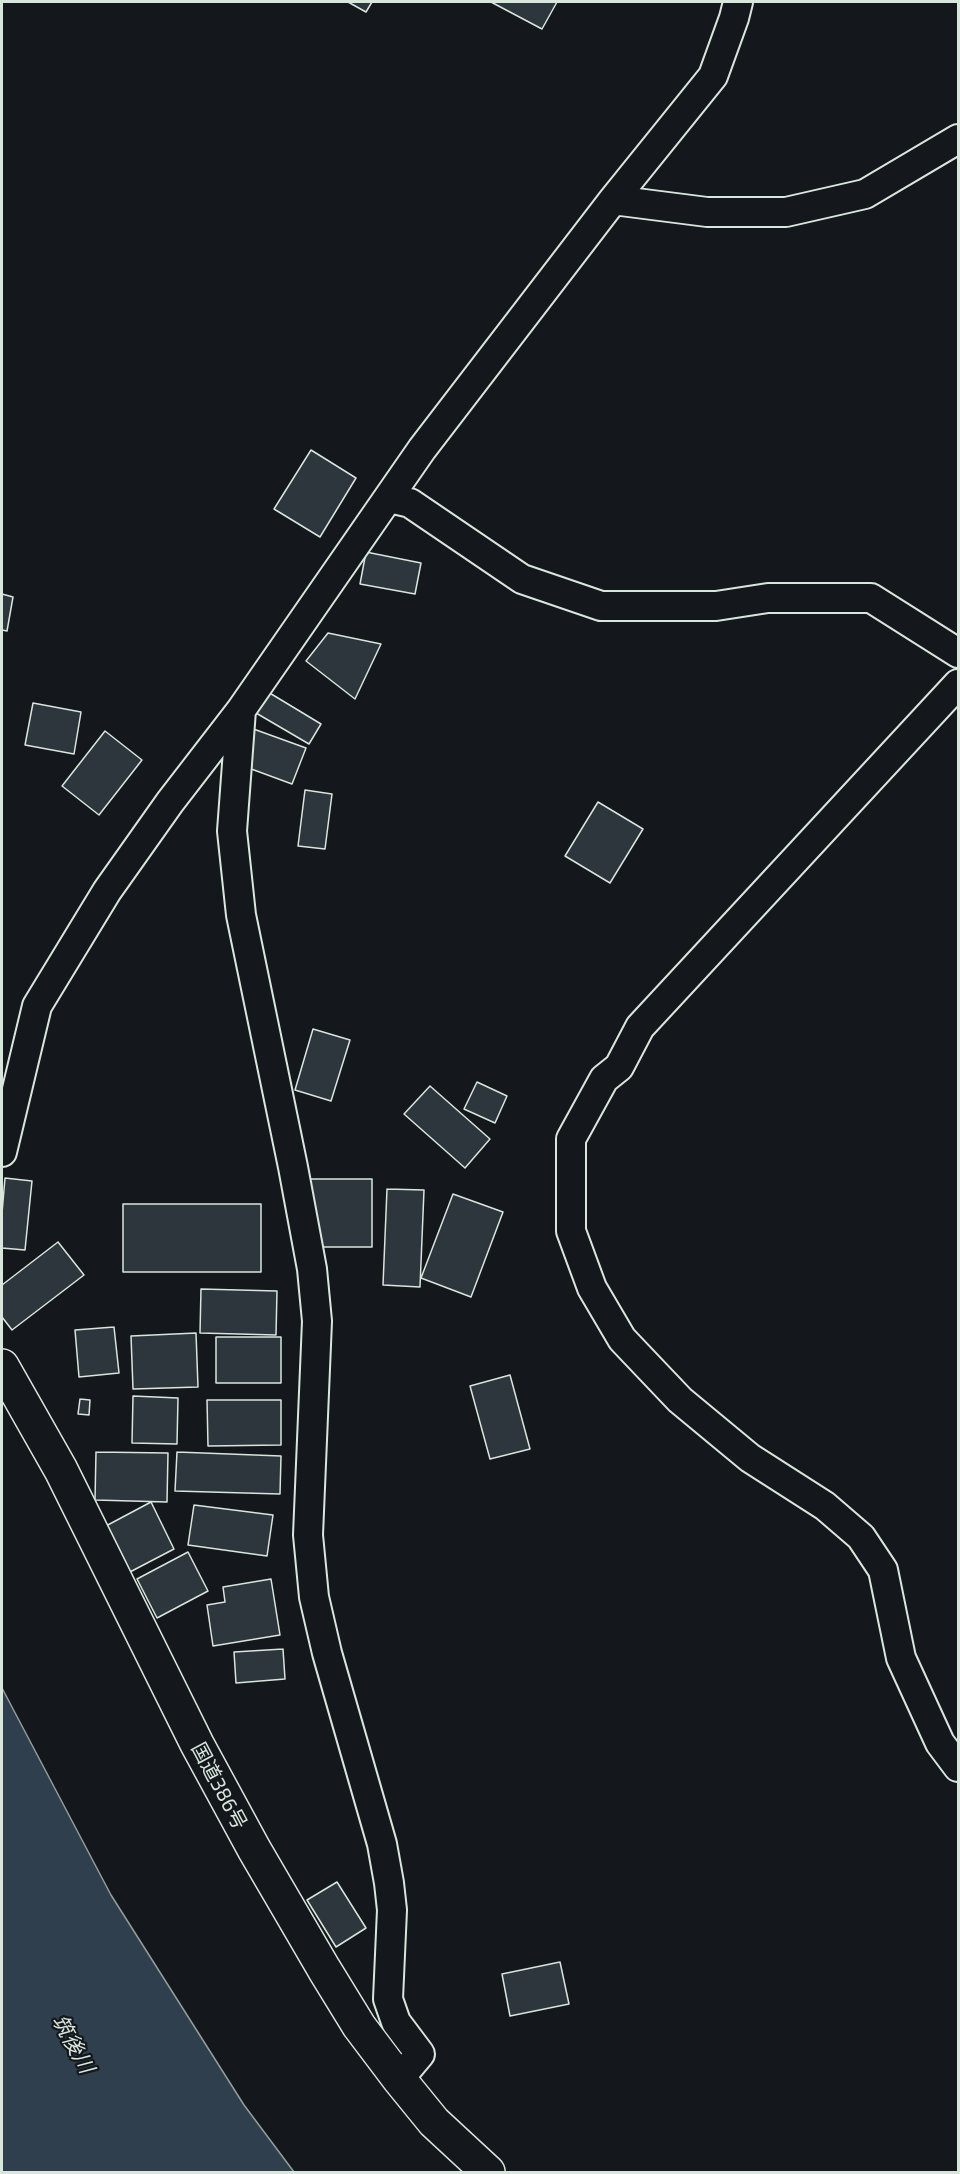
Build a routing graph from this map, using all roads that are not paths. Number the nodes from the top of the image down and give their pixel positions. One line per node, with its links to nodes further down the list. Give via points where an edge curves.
1 (738, 2): 3 (street, via 713,76)
2 (958, 139): 3 (street, via 865,194 786,213 707,213)
3 (613, 200): 4 (street, via 422,449)
4 (389, 498): 5 (street, via 410,504 522,579 601,606 716,606 768,598 870,598); 7 (street)
5 (958, 653)
6 (958, 684): 10 (street, via 640,1028 619,1067 604,1079 571,1139 571,1231 592,1288 622,1340 680,1400 750,1458 825,1506 861,1537 883,1570 901,1658 940,1743)
7 (241, 710): 8 (street, via 107,891 37,1006); 11 (street, via 232,831 241,915 293,1167 312,1269 317,1321 308,1535 314,1597 382,1844 392,1910 388,1999 396,2022 420,2054)
8 (2, 1152)
9 (2, 1366): 11 (highway, 国道386号, via 61,1470 248,1839 359,2026)
10 (958, 1767)
11 (399, 2079): 12 (highway, 国道386号, via 434,2122)
12 (488, 2172)

